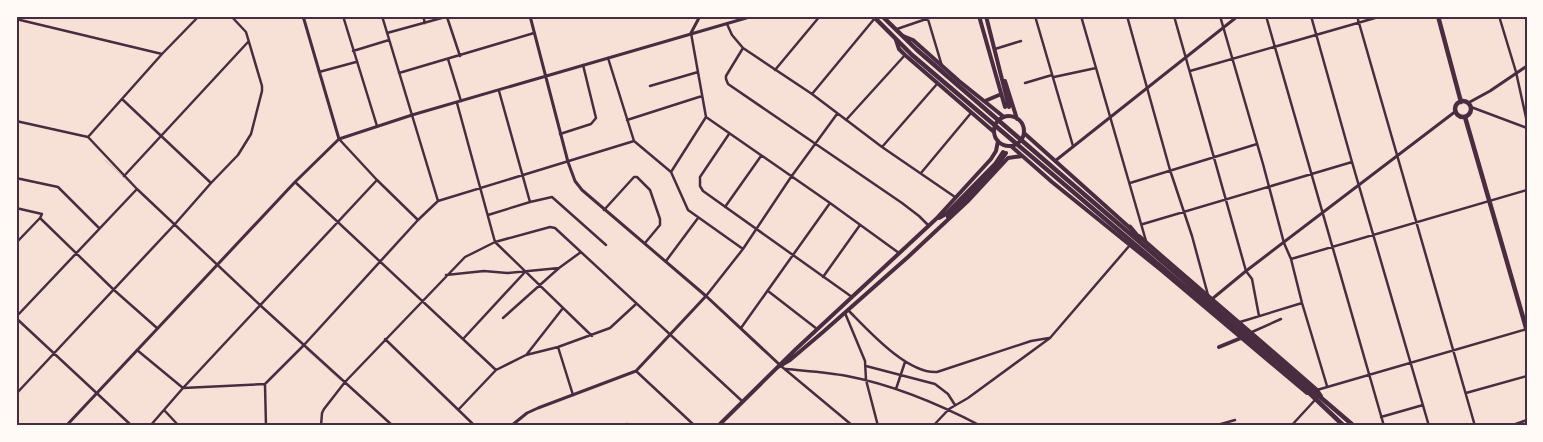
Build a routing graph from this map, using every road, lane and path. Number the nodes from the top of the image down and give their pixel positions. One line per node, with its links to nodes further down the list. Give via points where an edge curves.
1 (199, 16): 49 (street)
2 (231, 16): 44 (street, via 244,28)
3 (302, 16): 65 (street)
4 (343, 16): 48 (street)
5 (382, 16): 37 (street)
6 (423, 16): 31 (street)
7 (448, 16): 31 (street); 50 (street)
8 (530, 16): 36 (street)
9 (700, 16): 38 (street)
10 (754, 16): 33 (street)
11 (820, 16): 63 (street)
12 (882, 16): 35 (main road)
13 (936, 16): 29 (street)
14 (979, 16): 55 (main road)
15 (986, 16): 47 (main road)
16 (1035, 16): 70 (street)
17 (1081, 16): 62 (street)
18 (1127, 16): 74 (street)
19 (1174, 16): 53 (street)
20 (1220, 16): 34 (street)
21 (1238, 16): 34 (street)
22 (1266, 16): 45 (street)
23 (1311, 16): 40 (street)
24 (1357, 16): 32 (street)
25 (1382, 16): 32 (street)
26 (1438, 16): 83 (main road)
27 (1498, 16): 67 (street)
28 (874, 17): 41 (main road); 76 (street)
29 (928, 17): 35 (street); 61 (street)
30 (16, 19): 49 (street)
31 (425, 23): 37 (street)
32 (1359, 23): 40 (street); 114 (street)
33 (727, 24): 38 (street); 46 (street)
34 (1223, 28): 53 (street); 56 (street)
35 (895, 30): 39 (main road)
36 (534, 33): 50 (street); 69 (street)
37 (387, 34): 42 (street)
38 (691, 34): 52 (street); 66 (street)
39 (901, 35): 61 (main road, via 912,40); 79 (main road)
40 (1317, 35): 45 (street); 121 (street)
41 (895, 37): 51 (main road); 79 (main road, via 912,55)
42 (389, 40): 48 (street); 68 (street)
43 (1021, 41): 47 (street)
44 (248, 42): 104 (street); 132 (street, via 262,86 253,128 238,155)
45 (1274, 47): 56 (street); 126 (street)
46 (743, 48): 63 (street); 110 (street, via 726,76 727,82)
47 (995, 49): 57 (main road)
48 (353, 51): 58 (street)
49 (162, 54): 80 (street)
50 (460, 56): 54 (street)
51 (905, 56): 72 (main road); 95 (street)
52 (608, 58): 59 (street); 94 (street)
53 (1186, 58): 64 (street); 74 (street)
54 (448, 59): 68 (street); 82 (street)
55 (991, 59): 57 (main road, via 1007,107); 77 (main road)
56 (1232, 59): 64 (street); 109 (street)
57 (998, 60): 93 (main road)
58 (356, 62): 65 (street); 98 (street)
59 (583, 65): 69 (street); 102 (street, via 596,118 591,124)
60 (1527, 66): 67 (street)
61 (943, 67): 81 (main road)
62 (1096, 68): 70 (street); 89 (street)
63 (775, 70): 76 (street)
64 (1190, 71): 118 (street)
65 (319, 72): 106 (street)
66 (698, 72): 73 (street); 78 (street)
67 (1516, 72): 84 (street); 97 (street)
68 (399, 73): 88 (street)
69 (545, 76): 75 (street); 102 (street)
70 (1053, 76): 71 (street); 112 (street)
71 (1025, 83)
72 (937, 84): 86 (main road); 113 (street)
73 (650, 86)
74 (1148, 88): 89 (street); 122 (street)
75 (499, 91): 82 (street); 127 (street)
76 (812, 94): 87 (street)
77 (1000, 95): 81 (main road); 91 (main road)
78 (702, 96): 90 (street); 94 (street)
79 (968, 97): 125 (main road)
80 (122, 99): 104 (street); 105 (street)
81 (985, 101): 91 (main road)
82 (459, 102): 88 (street); 137 (street)
83 (1461, 102): 84 (main road); 85 (main road)
84 (1470, 105): 92 (main road, via 1470,114); 99 (street)
85 (1456, 112): 92 (main road); 114 (street)
86 (971, 113): 100 (main road); 124 (street)
87 (837, 114): 95 (street); 110 (street)
88 (412, 115): 98 (street); 142 (street)
89 (1111, 116): 112 (street); 134 (street)
90 (706, 117): 103 (street); 123 (street)
91 (1005, 117): 93 (main road); 100 (main road, via 998,122)
92 (1465, 117): 143 (main road)
93 (1017, 119): 101 (main road, via 1023,125)
94 (627, 120): 107 (street)
95 (846, 120): 113 (street)
96 (16, 121): 105 (street)
97 (1527, 122)
98 (377, 126): 106 (street)
99 (1527, 128)
100 (994, 132): 108 (main road)
101 (1024, 133): 111 (main road, via 1020,142); 119 (main road)
102 (560, 134): 120 (street)
103 (729, 134): 115 (street); 146 (street, via 699,181 703,191)
104 (161, 135): 128 (street); 132 (street)
105 (88, 137): 128 (street)
106 (339, 139): 131 (street); 133 (street)
107 (634, 141): 120 (street); 123 (street)
108 (998, 141): 111 (main road); 140 (main road, via 992,159)
109 (1258, 144): 118 (street); 136 (street)
110 (815, 145): 129 (street); 162 (street, via 908,208)
111 (1011, 146): 116 (main road); 117 (main road)
112 (1073, 146): 119 (street)
113 (882, 147): 124 (street)
114 (1397, 155): 135 (street); 157 (street)
115 (761, 156): 129 (street); 146 (street)
116 (1023, 156): 117 (main road); 173 (main road)
117 (1008, 158): 161 (main road)
118 (1214, 158): 122 (street); 141 (street)
119 (1055, 161): 163 (main road)
120 (568, 162): 127 (street); 148 (street, via 582,190)
121 (1352, 162): 126 (street); 135 (street)
122 (1170, 170): 134 (street); 149 (street)
123 (671, 172): 153 (street, via 686,208)
124 (920, 173): 140 (street)
125 (1055, 173): 177 (main road); 193 (main road)
126 (1310, 174): 136 (street); 150 (street)
127 (522, 175): 137 (street); 144 (street)
128 (124, 176): 138 (street)
129 (791, 177): 145 (street); 165 (street)
130 (16, 178): 164 (street, via 58,188)
131 (377, 180): 154 (street); 156 (street)
132 (211, 182): 158 (street)
133 (295, 182): 156 (street); 184 (street)
134 (1130, 183): 159 (street)
135 (1359, 184): 150 (street); 166 (street)
136 (1270, 186): 141 (street); 170 (street)
137 (481, 188): 142 (street); 151 (street)
138 (137, 189): 158 (street); 164 (street)
139 (1527, 190): 143 (street)
140 (956, 198): 155 (main road)
141 (1226, 200): 149 (street); 187 (street)
142 (438, 201): 154 (street)
143 (1490, 201): 157 (street); 212 (main road)
144 (530, 202): 151 (street); 172 (street, via 554,199)
145 (830, 203): 160 (street); 180 (street)
146 (725, 207): 165 (street)
147 (16, 208): 152 (street, via 42,214)
148 (604, 210): 171 (street); 171 (street, via 637,177 650,190 660,219 660,225)
149 (1183, 211): 159 (street); 197 (street)
150 (1323, 213): 170 (street); 174 (street)
151 (488, 215): 167 (street)
152 (40, 218): 169 (street); 178 (street)
153 (698, 218): 175 (street); 182 (street)
154 (418, 220): 183 (street)
155 (936, 220): 161 (main road, via 946,214 1004,153); 162 (main road)
156 (338, 222): 183 (street); 201 (street)
157 (1416, 223): 166 (street); 223 (street)
158 (176, 224): 184 (street); 192 (street)
159 (1142, 224): 168 (street)
160 (860, 225): 179 (street); 190 (street)
161 (942, 225): 203 (main road)
162 (929, 226): 179 (main road)
163 (1130, 227): 168 (main road); 177 (main road)
164 (99, 228): 178 (street)
165 (756, 229): 175 (street); 180 (street)
166 (1374, 235): 174 (street); 228 (street)
167 (495, 242): 176 (street, via 552,226); 188 (street); 189 (street, via 464,257)
168 (1147, 242): 197 (main road)
169 (16, 243)
170 (1284, 243): 181 (street); 187 (street)
171 (645, 244): 182 (street)
172 (606, 245)
173 (1130, 245): 186 (main road); 216 (street)
174 (1332, 246): 181 (street); 235 (street)
175 (743, 249): 195 (street)
176 (581, 252): 185 (street); 200 (street)
177 (1153, 252): 193 (main road)
178 (76, 253): 192 (street); 205 (street)
179 (899, 254): 196 (main road)
180 (793, 256): 190 (street); 194 (street)
181 (1291, 259): 199 (street)
182 (666, 261): 195 (street)
183 (380, 262): 198 (street); 220 (street)
184 (218, 264): 201 (street); 209 (street)
185 (559, 268): 188 (street); 191 (street)
186 (1162, 270): 193 (main road); 217 (main road)
187 (1246, 271): 197 (street); 204 (street, via 1252,279)
188 (526, 272): 189 (street, via 484,271); 191 (street); 219 (street)
189 (446, 275): 198 (street)
190 (823, 278): 196 (street)
191 (540, 286): 202 (street); 206 (street)
192 (114, 290): 209 (street); 225 (street)
193 (1193, 290): 248 (main road)
194 (768, 291): 210 (street); 211 (street)
195 (706, 296): 210 (street); 214 (street)
196 (852, 297): 211 (main road)
197 (1210, 298): 208 (main road)
198 (422, 301): 218 (street); 219 (street)
199 (1302, 303): 204 (street); 240 (street)
200 (636, 304): 214 (street); 215 (street, via 610,328)
201 (261, 306): 220 (street); 241 (street)
202 (563, 308): 215 (street); 226 (street)
203 (846, 311): 227 (street); 229 (main road); 230 (street)
204 (1259, 316): 208 (street)
205 (16, 318): 225 (street)
206 (503, 318)
207 (1281, 319): 213 (street)
208 (1240, 322): 213 (main road)
209 (157, 328): 224 (street)
210 (740, 329): 229 (street)
211 (817, 329): 229 (main road)
212 (1527, 330): 223 (street)
213 (1252, 332): 243 (main road)
214 (670, 335): 233 (street); 249 (street)
215 (592, 336): 221 (street)
216 (1050, 338): 227 (street, via 1031,341 937,372 926,371); 251 (street)
217 (1241, 338): 222 (main road); 248 (main road)
218 (385, 339): 238 (street); 254 (street)
219 (464, 339): 232 (street)
220 (304, 345): 238 (street); 239 (street)
221 (558, 347): 226 (street); 247 (street)
222 (1219, 347)
223 (1453, 349): 228 (street); 245 (street)
224 (137, 350): 241 (street); 244 (street)
225 (54, 354): 244 (street); 246 (street)
226 (526, 355): 232 (street)
227 (905, 361): 234 (street)
228 (1410, 362): 235 (street); 250 (street)
229 (779, 366): 231 (street); 249 (main road)
230 (866, 366): 234 (street); 237 (street)
231 (786, 369): 237 (street); 271 (street)
232 (496, 370): 254 (street)
233 (636, 371): 247 (street); 269 (street)
234 (901, 374): 242 (street); 251 (street, via 935,384 948,394)
235 (1369, 374): 240 (street); 255 (street)
236 (1527, 376): 245 (street)
237 (866, 380): 242 (street); 272 (street)
238 (345, 382): 263 (street, via 324,408); 264 (street)
239 (265, 384): 241 (street); 262 (street)
240 (1327, 386): 243 (street)
241 (183, 388): 253 (street)
242 (896, 389): 252 (street)
243 (1317, 390): 248 (main road)
244 (96, 393): 258 (street); 259 (street)
245 (1466, 393): 281 (street)
246 (16, 394)
247 (573, 395): 266 (street, via 527,413)
248 (1319, 400): 276 (street); 277 (main road); 278 (main road)
249 (742, 401): 270 (main road)
250 (1422, 404): 255 (street); 280 (street)
251 (955, 405): 252 (street)
252 (949, 409): 273 (street); 274 (street)
253 (164, 410): 260 (street); 261 (street)
254 (459, 410): 265 (street)
255 (1381, 417): 279 (street)
256 (1235, 420): 275 (street)
257 (1527, 420): 282 (street)
258 (66, 426)
259 (132, 426)
260 (150, 426)
261 (179, 426)
262 (266, 426)
263 (321, 426)
264 (393, 426)
265 (475, 426)
266 (511, 426)
267 (622, 426): 268 (street)
268 (630, 426)
269 (695, 426)
270 (718, 426)
271 (853, 426)
272 (878, 426)
273 (933, 426)
274 (981, 426)
275 (1214, 426)
276 (1291, 426)
277 (1344, 426)
278 (1354, 426)
279 (1384, 426)
280 (1429, 426)
281 (1475, 426)
282 (1510, 426)

